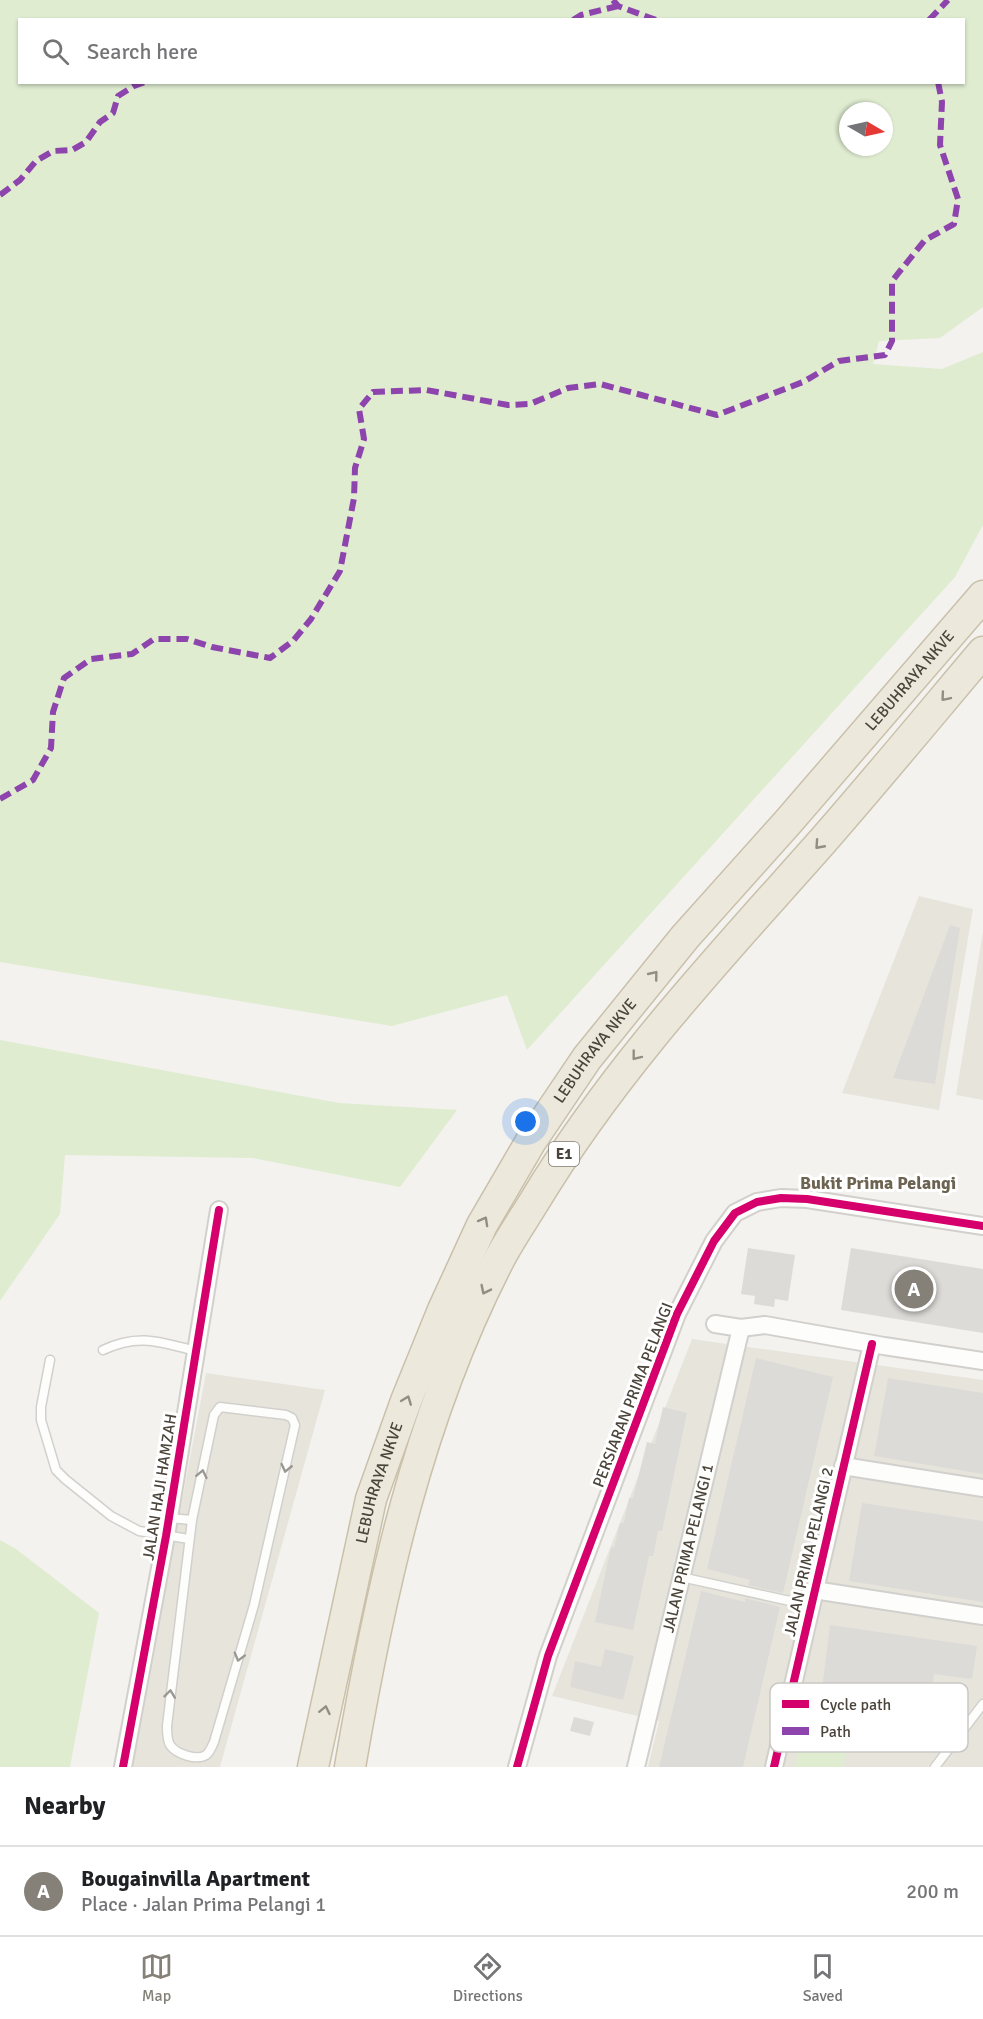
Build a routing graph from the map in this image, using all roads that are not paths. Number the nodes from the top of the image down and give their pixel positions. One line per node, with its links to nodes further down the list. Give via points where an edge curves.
1 (983, 596): 27 (highway, LEBUHRAYA NKVE / E1, one-way to 1, via 371,1499 410,1391 482,1225 531,1141 587,1058 685,937)
2 (983, 652): 28 (highway, LEBUHRAYA NKVE / E1, one-way to 28, via 665,1018 558,1162 501,1256 457,1352 403,1512)
3 (219, 1210): 9 (street, JALAN HAJI HAMZAH)
4 (983, 1226): 29 (street, PERSIARAN PRIMA PELANGI, via 807,1199 757,1202 735,1213 714,1241 677,1314 548,1656)
5 (715, 1324): 6 (street)
6 (741, 1328): 7 (street, via 765,1325); 18 (street, JALAN PRIMA PELANGI 1)
7 (872, 1344): 11 (street); 12 (street, JALAN PRIMA PELANGI 2)
8 (103, 1350): 9 (lane, via 140,1339)
9 (196, 1351): 14 (street, JALAN HAJI HAMZAH)
10 (50, 1360): 16 (lane, via 41,1420 56,1470 111,1516 139,1531)
11 (983, 1361)
12 (843, 1466): 13 (street); 19 (street, JALAN PRIMA PELANGI 2)
13 (983, 1488)
14 (169, 1518): 15 (lane); 16 (street, JALAN HAJI HAMZAH)
15 (192, 1520): 17 (lane); 17 (lane, one-way to 17, via 214,1415 220,1407 292,1418 295,1425 254,1605 214,1742 204,1756 174,1750 166,1726)
16 (166, 1536): 17 (lane); 26 (street, JALAN HAJI HAMZAH)
17 (189, 1539)
18 (681, 1577): 19 (lane, via 790,1601); 30 (street, JALAN PRIMA PELANGI 1)
19 (814, 1590): 20 (street); 21 (street, JALAN PRIMA PELANGI 2)
20 (983, 1616)
21 (794, 1683)
22 (983, 1704): 23 (lane)
23 (968, 1724)
24 (778, 1752): 31 (street, JALAN PRIMA PELANGI 2)
25 (946, 1752): 32 (lane)
26 (123, 1767)
27 (313, 1767)
28 (350, 1767)
29 (517, 1767)
30 (636, 1767)
31 (774, 1767)
32 (935, 1767)

